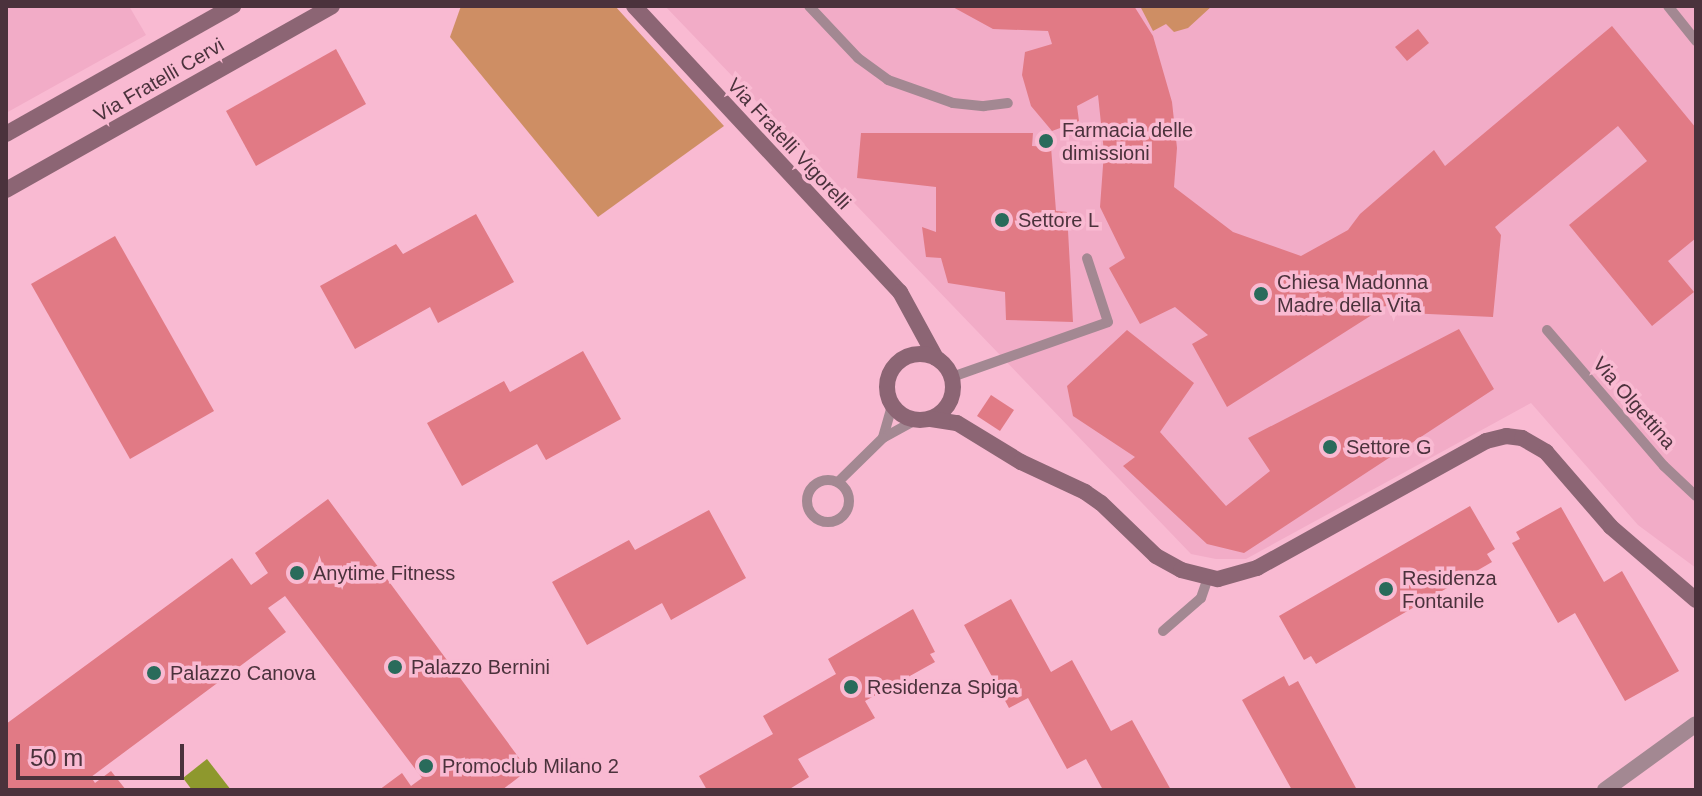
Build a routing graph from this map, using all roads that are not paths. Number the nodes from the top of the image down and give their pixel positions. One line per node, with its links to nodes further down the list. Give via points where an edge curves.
1 (233, 6): 8 (street, Via Fratelli Cervi)
2 (332, 6): 9 (street, Via Fratelli Cervi)
3 (634, 6): 11 (street, Via Fratelli Vigorelli, via 900,292)
4 (809, 6): 7 (lane, via 858,58 888,80 953,103)
5 (1668, 6): 6 (lane)
6 (1696, 41)
7 (1008, 103)
8 (6, 134)
9 (6, 190)
10 (1087, 258): 15 (lane, via 1108,322)
11 (911, 313): 13 (street, Via Fratelli Vigorelli); 14 (street, via 911,344)
12 (1547, 330): 22 (lane, Via Olgettina)
13 (936, 358): 14 (street, via 922,354); 15 (street)
14 (902, 360): 17 (street, via 887,381)
15 (952, 377): 16 (street)
16 (953, 396): 18 (street, via 945,410); 19 (street)
17 (892, 406): 18 (street); 20 (lane)
18 (923, 420): 19 (street, via 947,419); 20 (lane)
19 (968, 429): 24 (street, via 1094,497 1165,562)
20 (883, 438): 21 (lane)
21 (838, 482): 21 (lane, via 821,481 811,488 808,508 816,519 830,522 847,511 849,497)
22 (1696, 496)
23 (1661, 571): 24 (street, via 1595,510 1546,452 1527,440 1506,436 1486,441 1247,573); 25 (street); 26 (street)
24 (1208, 578): 27 (lane, via 1201,598)
25 (1696, 586)
26 (1696, 600)
27 (1163, 631)
28 (1696, 724): 29 (street)
29 (1605, 790)

